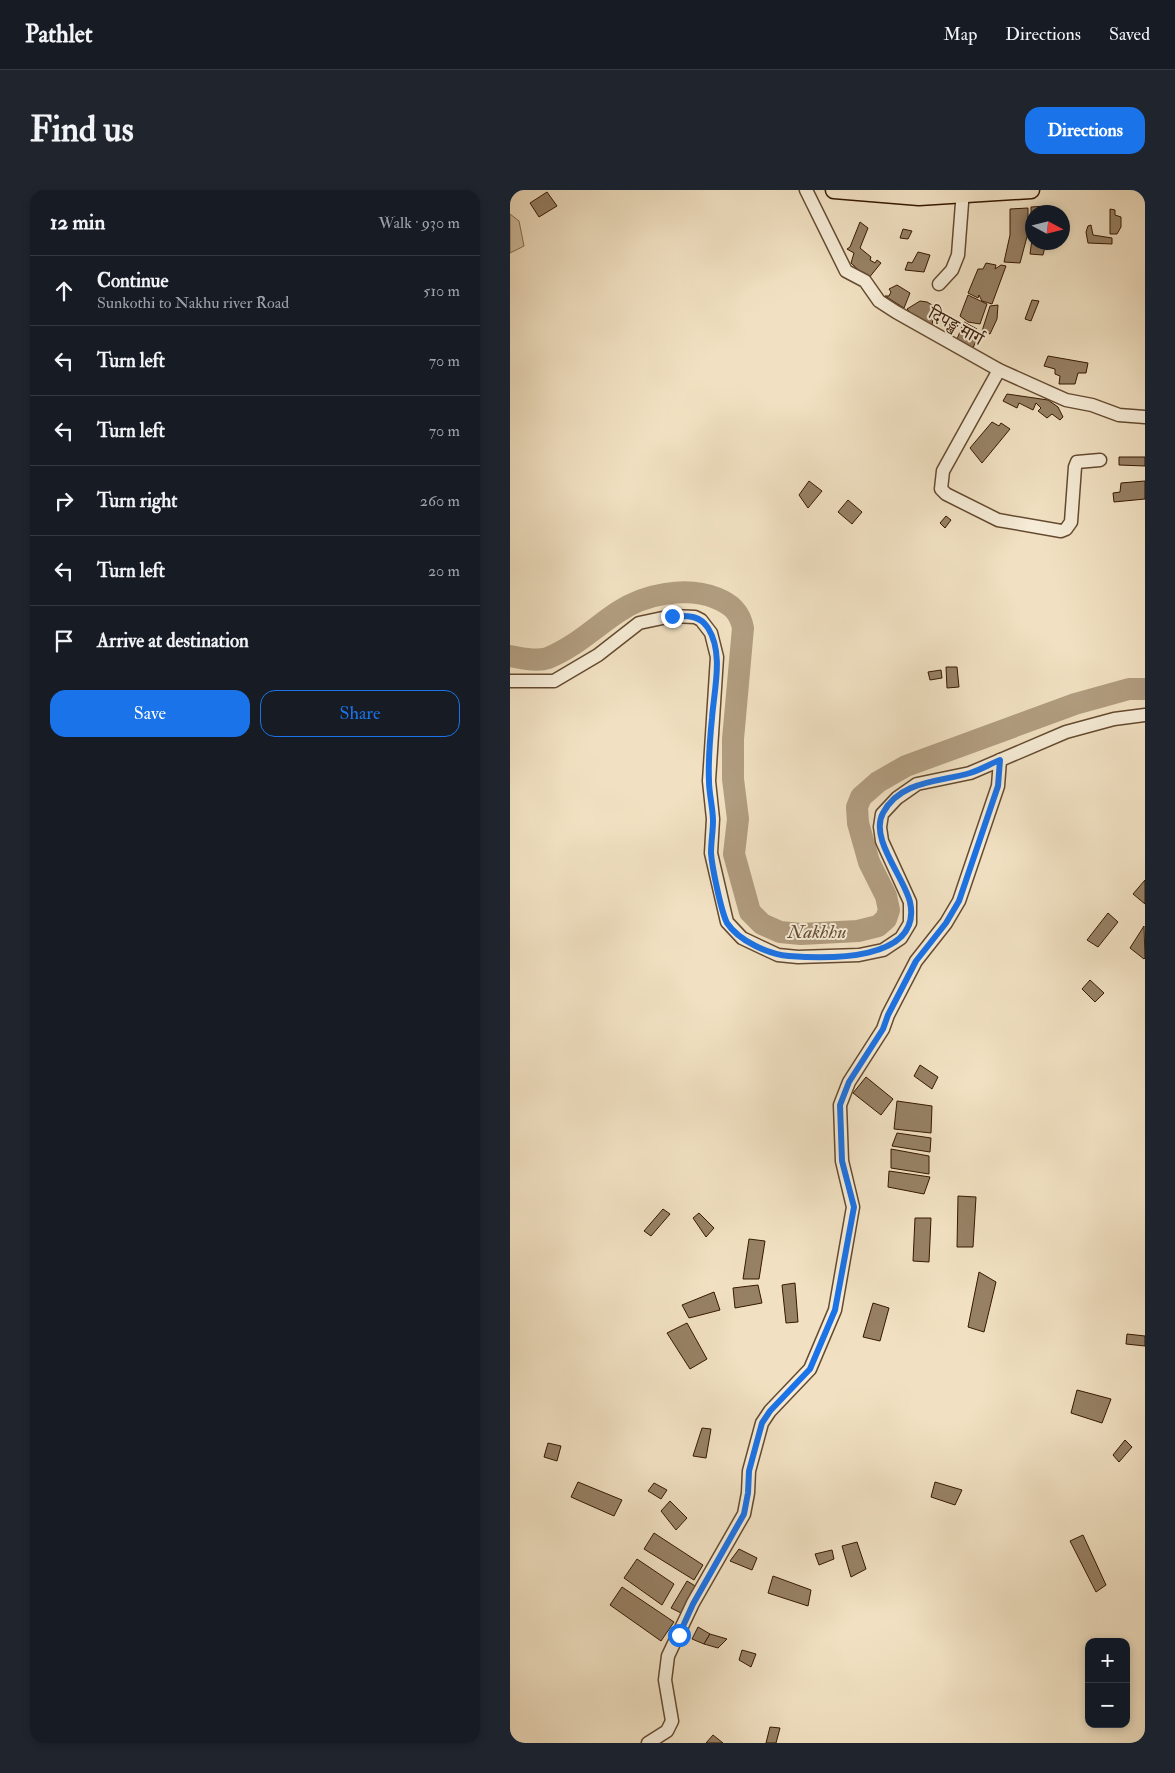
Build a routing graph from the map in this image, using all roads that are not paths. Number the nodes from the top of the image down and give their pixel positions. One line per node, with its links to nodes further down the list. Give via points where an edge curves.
1 (806, 190): 6 (street, दिपङ्ख मार्ग, via 846,271 864,282 879,301)
2 (834, 190): 4 (main road, via 919,198)
3 (1031, 190): 4 (main road)
4 (962, 193): 5 (street, via 958,255 952,270)
5 (940, 284)
6 (999, 370): 7 (street, दिपङ्ख मार्ग, via 1066,400 1119,415); 8 (street, via 943,471 941,489 946,494 998,520 1061,531 1071,522 1074,467 1077,462)
7 (1145, 417)
8 (1100, 460)
9 (510, 681): 11 (street, via 554,681 598,655 640,623 688,616 707,626 717,657 709,781 713,819 711,853 718,888 727,922 742,938 778,955 859,955 883,950 901,938 910,923 910,902 882,841 882,814 917,784 970,773)
10 (1145, 715): 11 (street, via 1114,719 1066,732)
11 (1000, 760): 12 (street, via 998,786 959,901 916,961 883,1029 849,1082 840,1105 842,1161 854,1207 835,1310 810,1369 762,1423 749,1471 744,1514 668,1656 665,1680 672,1721 667,1731)
12 (648, 1743)

